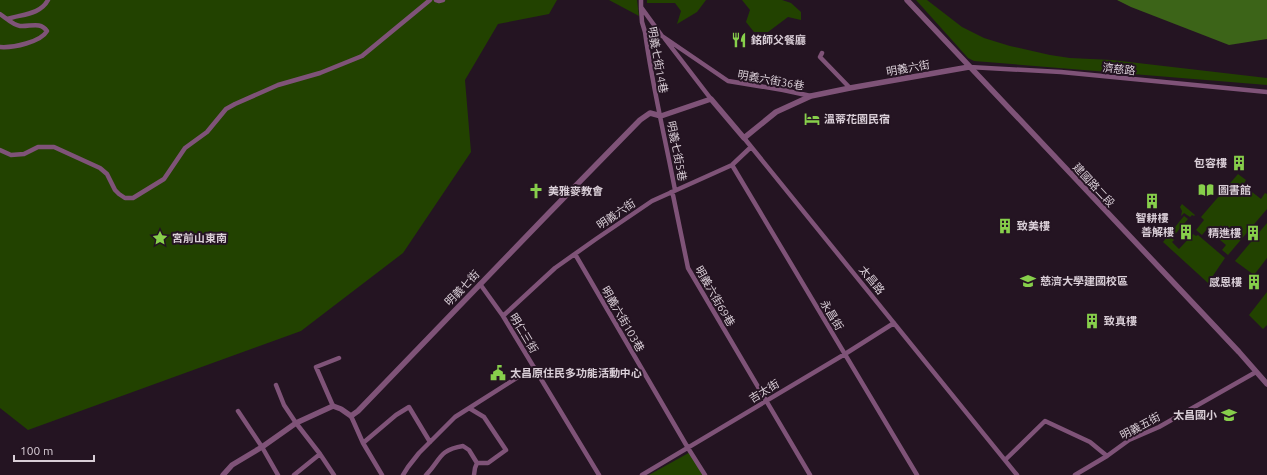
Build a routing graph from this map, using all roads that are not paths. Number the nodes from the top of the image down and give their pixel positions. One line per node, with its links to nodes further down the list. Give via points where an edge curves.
1 (48, 0): 9 (street, via 44,7 29,14)
2 (430, 0): 21 (street, via 362,56 320,73 278,85 226,109 207,132 185,148 164,179 133,198 125,198 119,194 107,174 100,168 54,147 38,147 24,154 11,155)
3 (436, 0): 4 (street)
4 (443, 0)
5 (641, 0): 7 (street, 明義七街14巷)
6 (907, 0): 13 (street, 建國路二段)
7 (641, 7): 10 (street); 18 (street, 明義七街14巷)
8 (0, 14): 9 (street)
9 (7, 19): 11 (street, via 19,26 38,25 47,30 32,42)
10 (662, 36): 16 (street, 明義六街36巷, via 728,81); 17 (street)
11 (0, 47)
12 (822, 53): 14 (street, via 820,57)
13 (969, 67): 14 (street, 明義六街); 15 (street, 濟慈路, via 1061,72); 31 (street, 建國路二段)
14 (850, 88): 16 (street, 明義六街)
15 (1267, 92)
16 (811, 96): 19 (street, 明義六街, via 776,112)
17 (711, 99): 18 (street, 明義七街); 19 (street, 太昌路)
18 (661, 116): 23 (street, 明義七街5巷); 25 (street, 明義七街, via 650,113 640,120)
19 (744, 138): 20 (street, 太昌路)
20 (751, 147): 22 (street, 明義六街); 27 (street, 太昌路)
21 (0, 150)
22 (732, 165): 23 (street, 明義六街); 28 (street, 永昌街)
23 (673, 191): 24 (street, 明義六街, via 652,201); 34 (street, 明義六街69巷, via 688,268)
24 (575, 254): 26 (street, 明義六街, via 555,268); 43 (street, 明義六街103巷)
25 (480, 284): 26 (street, 明仁三街); 38 (street, 明義七街)
26 (503, 316): 30 (street, 明仁三街)
27 (894, 323): 28 (street, 吉太街); 46 (street, 太昌路)
28 (845, 354): 34 (street, 吉太街); 60 (street, 永昌街)
29 (340, 358): 35 (street, via 316,367)
30 (534, 367): 36 (street); 56 (street, 明仁三街)
31 (1256, 372): 32 (street, 建國路二段); 45 (street, 明義五街, via 1159,427 1129,440)
32 (1267, 384)
33 (276, 385): 39 (street, via 284,405)
34 (765, 400): 43 (street, 吉太街); 59 (street, 明義六街69巷)
35 (333, 406): 38 (street); 39 (street)
36 (469, 408): 40 (street, via 455,416); 47 (street, via 484,417 506,450 488,463)
37 (238, 411): 42 (street)
38 (351, 416): 41 (street)
39 (296, 423): 42 (street); 44 (street)
40 (430, 442): 41 (street, via 409,407); 54 (street)
41 (363, 443): 53 (street)
42 (262, 447): 49 (street, via 232,465); 50 (street)
43 (688, 448): 57 (street, 吉太街); 58 (street, 明義六街103巷)
44 (320, 454): 51 (street); 52 (street)
45 (1107, 456): 46 (street, via 1090,442 1044,421); 62 (street, 明義五街)
46 (1005, 460): 61 (street, 太昌路)
47 (477, 464): 48 (street, via 469,450 463,446 447,450); 55 (street)
48 (429, 474)
49 (223, 475)
50 (278, 475)
51 (294, 475)
52 (334, 475)
53 (382, 475)
54 (403, 475)
55 (474, 475)
56 (599, 475)
57 (642, 475)
58 (704, 475)
59 (810, 475)
60 (918, 475)
61 (1017, 475)
62 (1075, 475)

